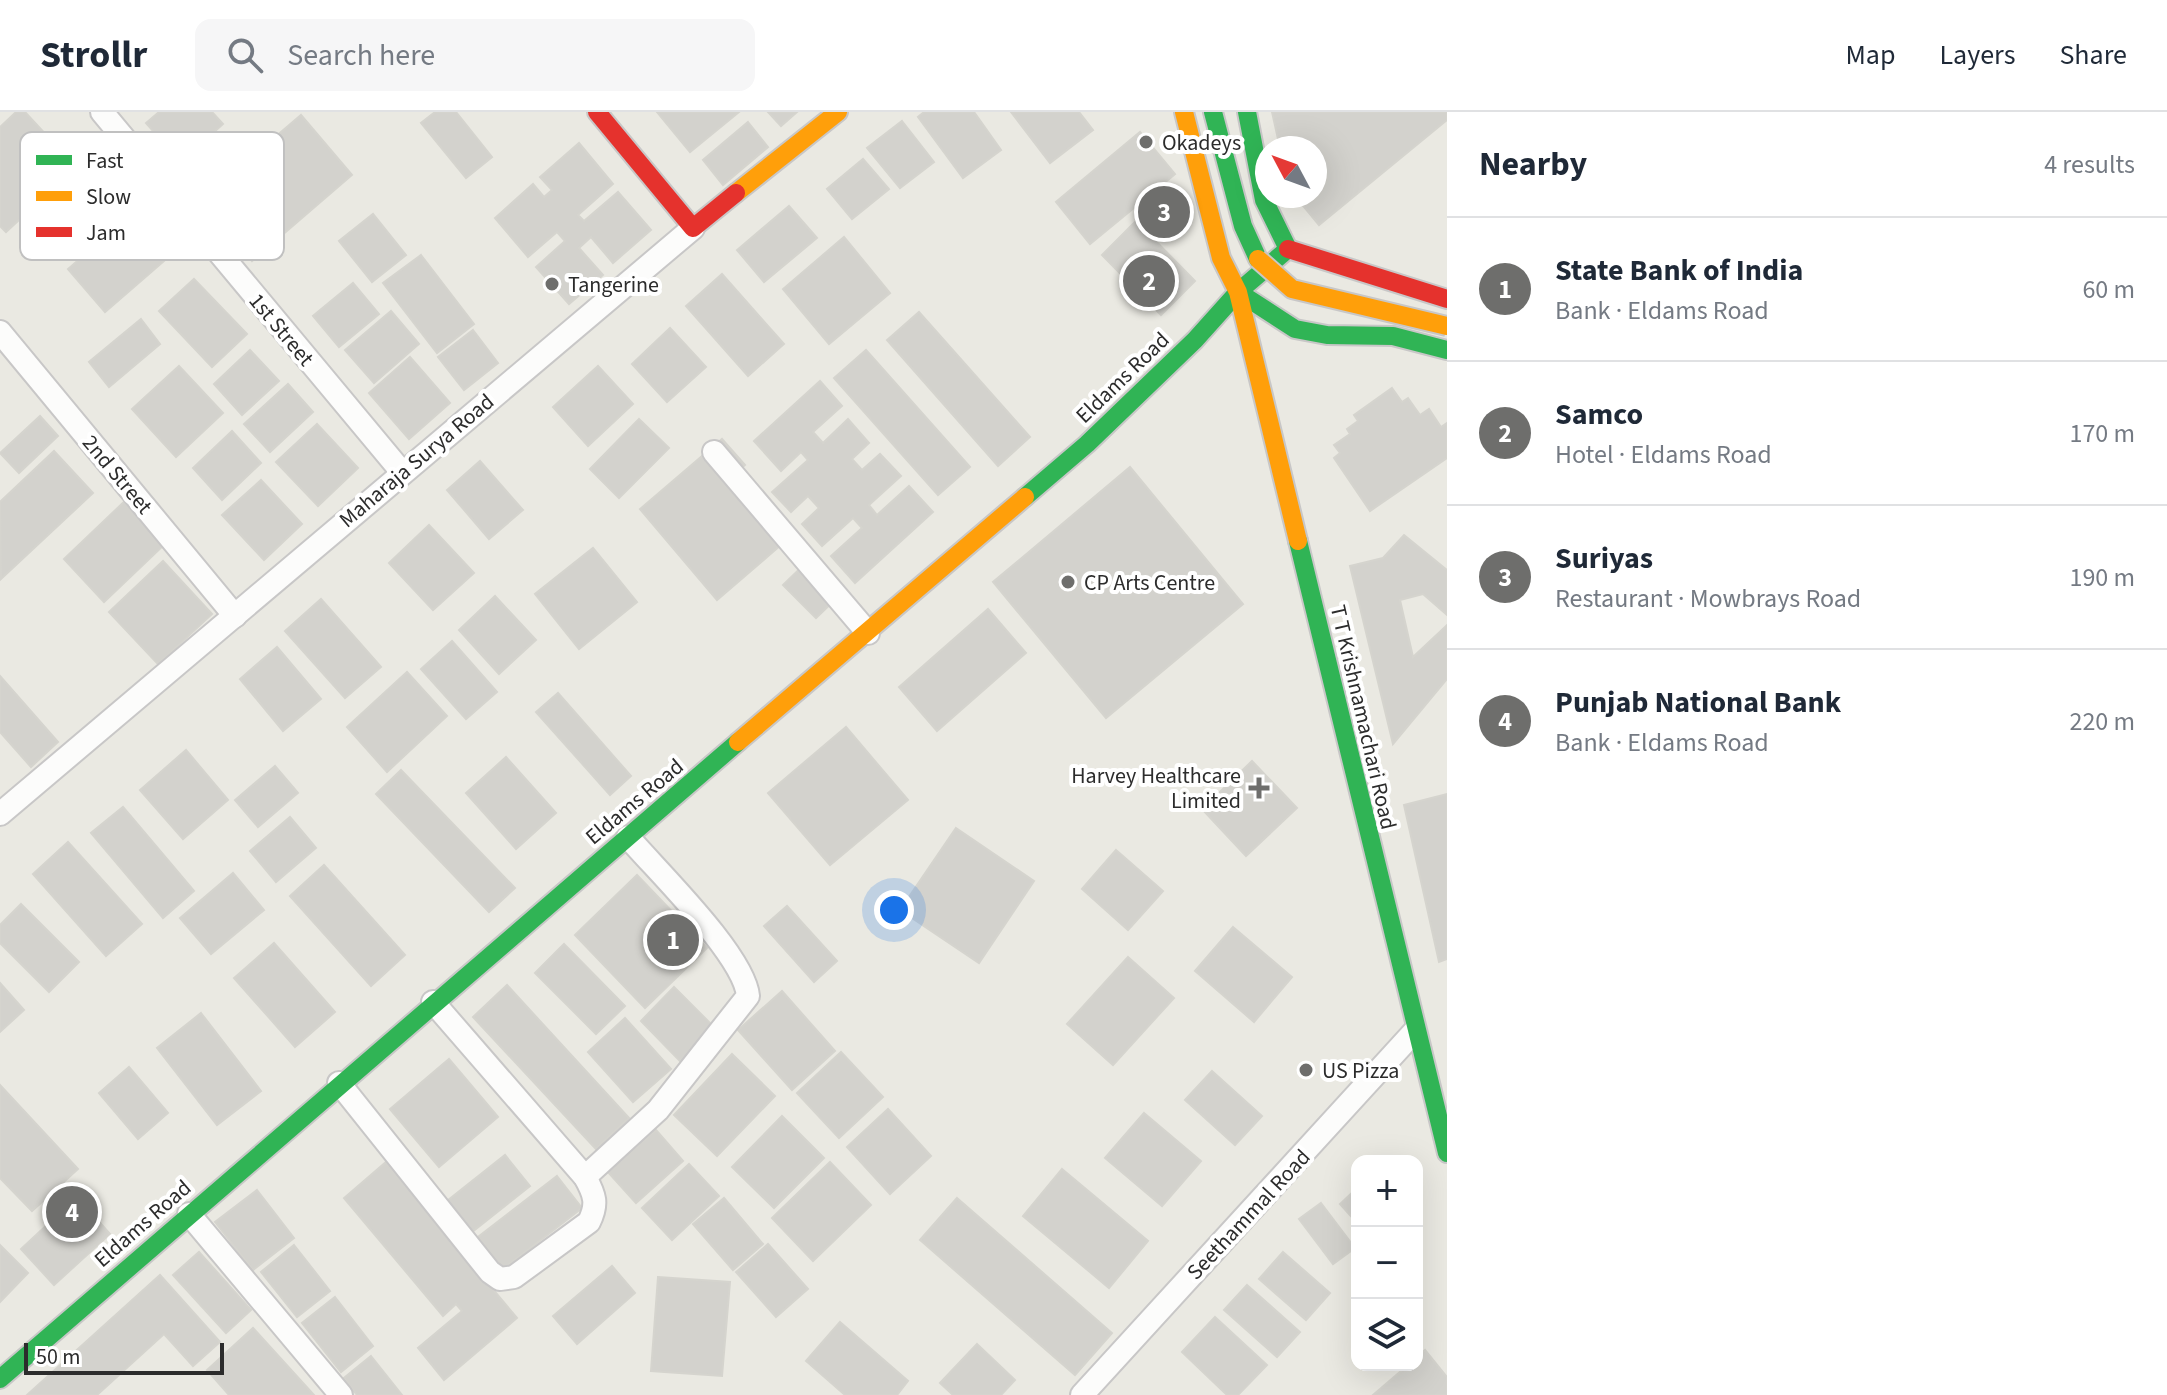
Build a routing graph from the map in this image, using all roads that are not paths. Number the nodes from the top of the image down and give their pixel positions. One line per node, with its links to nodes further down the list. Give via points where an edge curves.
1 (102, 112): 7 (street, 1st Street)
2 (597, 112): 8 (main road)
3 (838, 112): 8 (main road, Maharaja Surya Road)
4 (1184, 112): 11 (main road, via 1221,258)
5 (1213, 112): 13 (main road, bridge, via 1243,226 1258,259 1292,289)
6 (1247, 112): 9 (main road, via 1264,200)
7 (119, 132)
8 (693, 228): 17 (street, Maharaja Surya Road)
9 (1288, 249): 11 (main road, Eldams Road); 12 (main road)
10 (225, 260): 17 (street, 1st Street)
11 (1238, 292): 15 (main road, via 1278,323 1303,334 1395,336); 19 (main road, Eldams Road, via 1087,444); 23 (main road, T T Krishnamachari Road)
12 (1447, 299)
13 (1447, 326)
14 (0, 332): 18 (street, 2nd Street)
15 (1447, 350)
16 (714, 452): 19 (street)
17 (401, 471): 18 (street, Maharaja Surya Road)
18 (235, 616): 20 (street, Maharaja Surya Road)
19 (868, 633): 21 (main road, Eldams Road)
20 (0, 814)
21 (628, 837): 22 (main road, Eldams Road); 26 (street, via 726,951 744,976 748,996 658,1110)
22 (433, 1002): 24 (main road, Eldams Road); 26 (street)
23 (1414, 1032): 25 (main road, T T Krishnamachari Road); 30 (street, Seethammal Road)
24 (339, 1083): 26 (street, via 500,1279 514,1277 589,1222 596,1210 595,1195); 27 (main road, Eldams Road)
25 (1447, 1153)
26 (585, 1177)
27 (189, 1214): 28 (main road, Eldams Road); 29 (street)
28 (0, 1379)
29 (341, 1395)
30 (1082, 1395)

